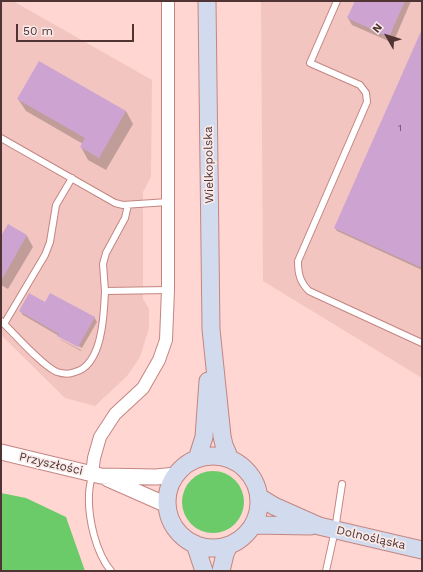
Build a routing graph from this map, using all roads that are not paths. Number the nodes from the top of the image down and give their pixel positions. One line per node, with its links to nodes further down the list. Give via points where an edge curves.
1 (168, 1): 6 (street)
2 (207, 1): 11 (main road, Wielkopolska)
3 (337, 1): 12 (lane, via 310,63 360,86 366,93 367,102 298,261 298,272 301,283 309,292)
4 (1, 138): 5 (lane)
5 (72, 178): 7 (lane, via 116,203); 10 (lane, via 56,205 50,242 45,255)
6 (168, 202): 7 (lane); 8 (street)
7 (128, 205): 9 (lane, via 125,218 106,253 103,264)
8 (168, 290): 9 (lane); 16 (street, via 166,340 159,360 143,388 115,414 100,437 94,458)
9 (105, 291): 10 (lane, via 102,330 97,348 89,364 70,374 58,372 44,363)
10 (3, 322)
11 (211, 329): 14 (main road, Wielkopolska, via 204,437); 15 (main road, Wielkopolska, via 222,436)
12 (422, 343)
13 (1, 452): 16 (street, Przyszłości)
14 (197, 459): 15 (main road, via 212,456); 17 (main road, via 189,462)
15 (230, 459): 19 (main road, via 248,472)
16 (97, 475): 17 (street, Przyszłości); 20 (street, Przyszłości); 26 (lane, via 89,496 93,530 98,550)
17 (176, 475): 20 (main road, via 168,491)
18 (342, 484): 22 (lane)
19 (259, 497): 21 (main road); 22 (main road, Dolnośląska)
20 (167, 505): 23 (main road, via 170,519 177,531)
21 (253, 525): 22 (main road, Dolnośląska); 24 (main road, via 243,537)
22 (327, 528): 25 (main road, Dolnośląska); 29 (lane)
23 (195, 544): 24 (main road, via 214,548); 27 (main road)
24 (229, 545): 28 (main road)
25 (422, 550)
26 (111, 571)
27 (204, 571)
28 (221, 571)
29 (326, 571)

